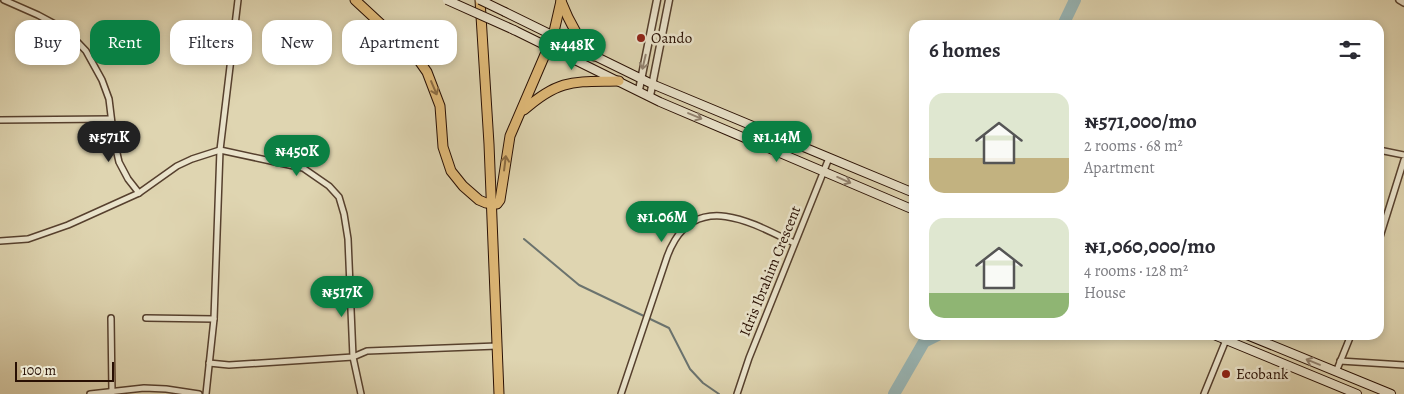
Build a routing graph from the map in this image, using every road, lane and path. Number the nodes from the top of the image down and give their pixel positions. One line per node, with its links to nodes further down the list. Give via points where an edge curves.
1 (4, 0): 21 (street, via 66,30 86,51 109,99)
2 (238, 0): 22 (street)
3 (356, 0): 30 (main road, one-way to 30, via 420,62 437,95 443,147 451,171 479,200)
4 (447, 0): 12 (main road, bridge)
5 (480, 0): 11 (main road, bridge); 30 (main road)
6 (657, 0): 14 (street, one-way to 14)
7 (669, 0): 16 (street)
8 (1399, 0): 10 (street)
9 (561, 1): 11 (main road); 13 (main road, via 576,34)
10 (1404, 3)
11 (553, 36): 12 (main road); 13 (main road)
12 (548, 47): 15 (main road); 19 (main road)
13 (594, 56): 14 (main road)
14 (641, 78): 16 (main road); 17 (street)
15 (619, 81): 17 (main road); 19 (main road, via 565,84 538,97)
16 (652, 84): 18 (street); 25 (main road)
17 (639, 90): 18 (main road)
18 (650, 96): 27 (main road, one-way to 27)
19 (518, 115): 30 (main road, one-way to 19, via 500,200 507,148)
20 (0, 120): 21 (street)
21 (111, 120): 29 (street, via 119,162)
22 (220, 150): 29 (street, via 177,166); 37 (street); 43 (street, via 303,168 339,197 348,239)
23 (1384, 151): 24 (street)
24 (1404, 155)
25 (829, 158): 27 (street, Idris Ibrahim Crescent); 28 (main road)
26 (1404, 160): 32 (street)
27 (824, 171): 31 (main road, one-way to 31); 34 (street, Idris Ibrahim Crescent)
28 (909, 191)
29 (140, 193): 33 (street, via 28,239)
30 (491, 204): 42 (main road)
31 (909, 208)
32 (1384, 223)
33 (0, 241)
34 (794, 242): 54 (street, via 734,217 703,217 689,225 676,238 666,257); 55 (street, Idris Ibrahim Crescent)
35 (110, 318): 48 (street)
36 (146, 318): 37 (street)
37 (214, 319): 45 (street)
38 (1226, 340): 56 (street)
39 (1234, 340): 57 (main road)
40 (1259, 340): 47 (main road, one-way to 40)
41 (1349, 340): 44 (street)
42 (497, 346): 43 (street, via 367,351); 53 (main road)
43 (353, 357): 45 (street, via 229,365); 52 (street)
44 (1340, 361): 46 (street); 47 (street)
45 (209, 363): 51 (street)
46 (1404, 365)
47 (1336, 372): 58 (main road)
48 (112, 392): 49 (street); 50 (street, via 144,388)
49 (90, 394)
50 (199, 394)
51 (206, 394)
52 (362, 394)
53 (498, 394)
54 (621, 394)
55 (737, 394)
56 (1204, 394)
57 (1357, 394)
58 (1391, 394)

